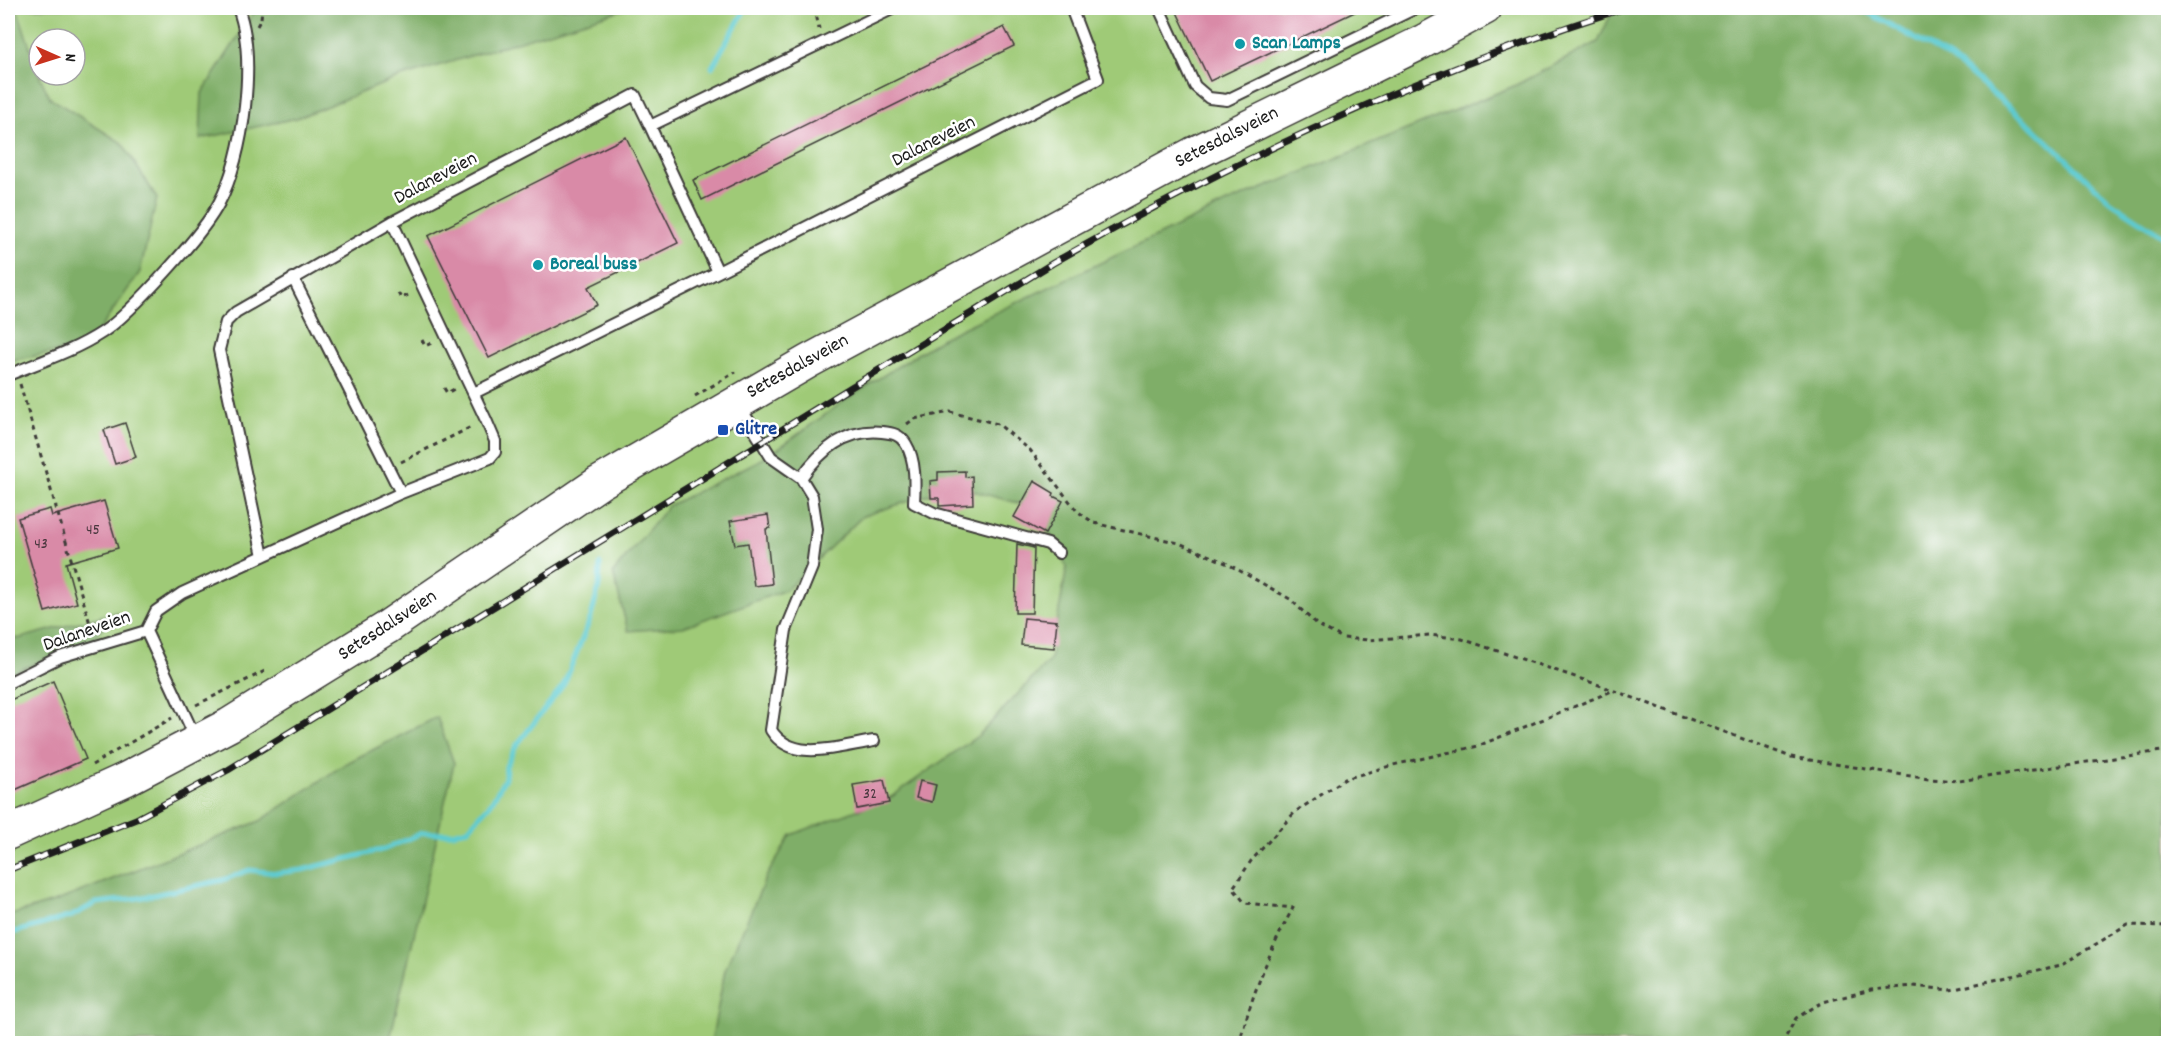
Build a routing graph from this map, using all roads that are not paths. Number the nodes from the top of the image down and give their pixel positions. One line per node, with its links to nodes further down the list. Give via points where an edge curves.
1 (238, 8): 11 (lane, via 248,52 242,119 232,172 218,206 166,270 106,330 75,348)
2 (894, 8): 7 (lane)
3 (1071, 8): 9 (lane, Dalaneveien, via 1098,79)
4 (1159, 8): 5 (lane, via 1195,86 1209,98 1227,100)
5 (1416, 8)
6 (1485, 8): 13 (highway, Setesdalsveien, via 1193,154)
7 (650, 126): 8 (lane, Dalaneveien, via 634,95); 9 (lane, Dalaneveien)
8 (392, 222): 10 (lane); 12 (lane, Dalaneveien)
9 (718, 272): 12 (lane, Dalaneveien)
10 (293, 278): 15 (lane); 17 (lane, via 236,312 226,322 219,350)
11 (12, 373)
12 (474, 393): 15 (lane, Dalaneveien, via 495,441 495,452 490,458)
13 (737, 401): 14 (lane, via 771,457); 21 (highway, Setesdalsveien, via 599,483 325,667)
14 (801, 478): 16 (lane, via 816,457 843,438 866,431 892,433 904,441 912,457 914,503 934,513 1048,544); 20 (lane, via 816,508 816,548 786,630 771,730 790,748 805,750)
15 (401, 494): 17 (lane, Dalaneveien)
16 (1059, 553)
17 (263, 556): 18 (lane, Dalaneveien, via 182,593 156,611)
18 (146, 631): 19 (lane, Dalaneveien, via 60,657); 21 (lane, Dalaneveien)
19 (8, 683)
20 (874, 741)
21 (198, 742): 22 (highway, Setesdalsveien)
22 (8, 833)

